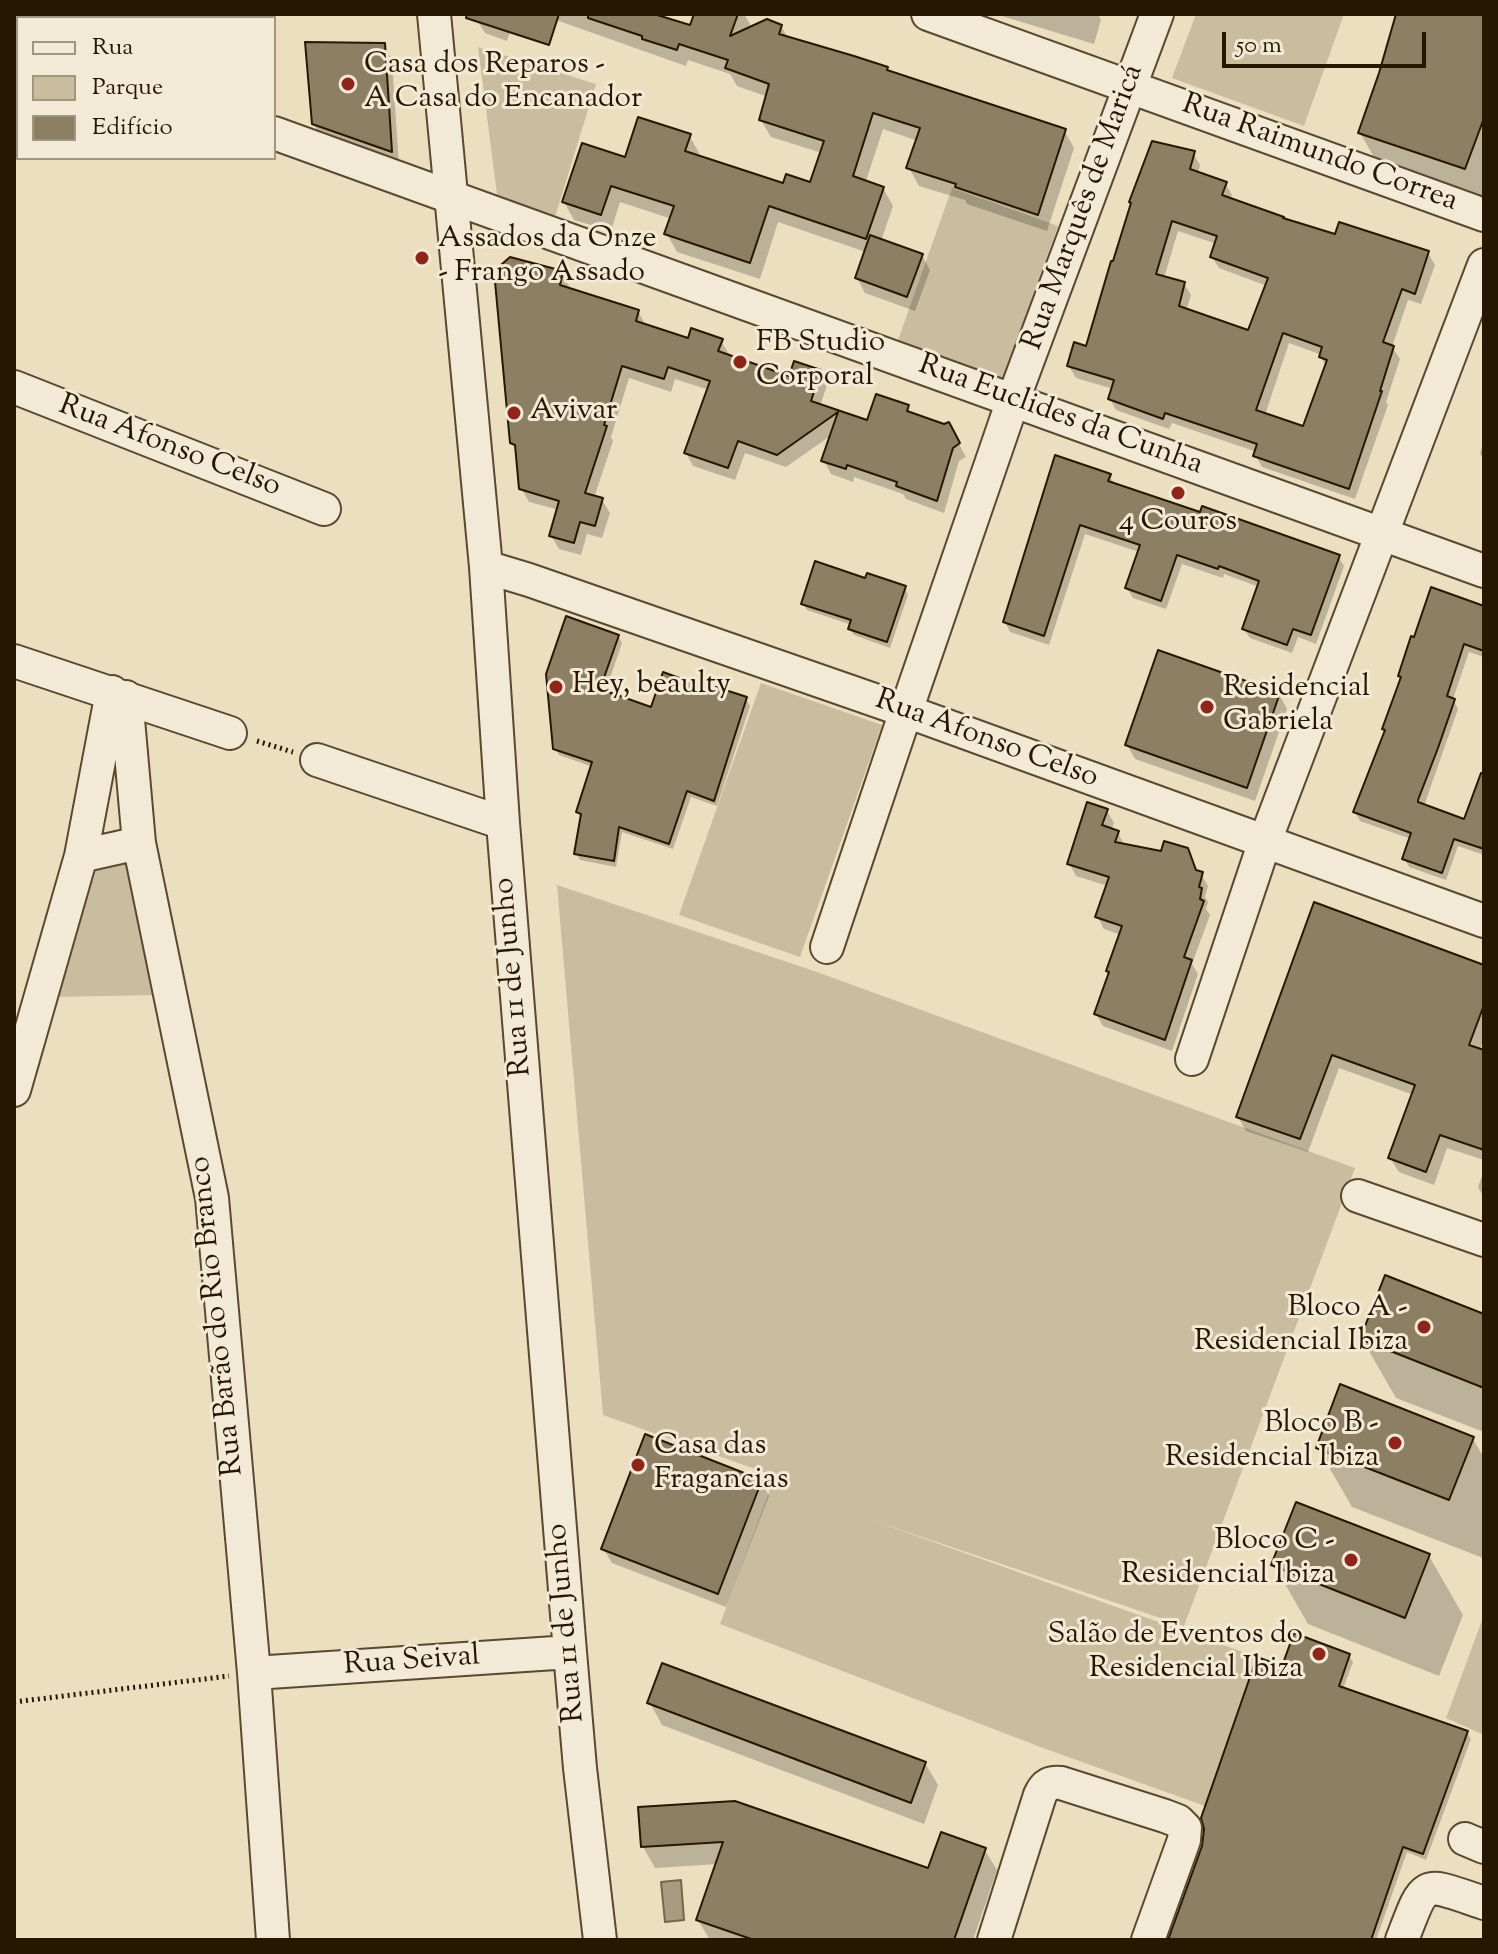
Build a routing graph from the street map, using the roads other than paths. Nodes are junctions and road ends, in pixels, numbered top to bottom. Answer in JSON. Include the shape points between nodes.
{"nodes":[{"id":1,"x":434,"y":14,"type":"edge"},
{"id":2,"x":928,"y":14,"type":"edge"},
{"id":3,"x":1157,"y":14,"type":"edge"},
{"id":4,"x":1130,"y":86,"type":"junction"},
{"id":5,"x":276,"y":134,"type":"edge"},
{"id":6,"x":450,"y":196,"type":"junction"},
{"id":7,"x":1484,"y":215,"type":"edge"},
{"id":8,"x":1484,"y":265,"type":"edge"},
{"id":9,"x":14,"y":387,"type":"edge"},
{"id":10,"x":1013,"y":400,"type":"junction"},
{"id":11,"x":324,"y":509,"type":"dead end"},
{"id":12,"x":1383,"y":533,"type":"junction"},
{"id":13,"x":486,"y":567,"type":"junction"},
{"id":14,"x":1484,"y":571,"type":"edge"},
{"id":15,"x":14,"y":661,"type":"edge"},
{"id":16,"x":119,"y":695,"type":"junction"},
{"id":17,"x":906,"y":711,"type":"junction"},
{"id":18,"x":230,"y":733,"type":"road end"},
{"id":19,"x":317,"y":760,"type":"road end"},
{"id":20,"x":503,"y":823,"type":"junction"},
{"id":21,"x":1265,"y":841,"type":"junction"},
{"id":22,"x":139,"y":843,"type":"junction"},
{"id":23,"x":81,"y":856,"type":"junction"},
{"id":24,"x":1484,"y":921,"type":"edge"},
{"id":25,"x":827,"y":947,"type":"dead end"},
{"id":26,"x":1192,"y":1059,"type":"dead end"},
{"id":27,"x":14,"y":1090,"type":"edge"},
{"id":28,"x":1358,"y":1196,"type":"dead end"},
{"id":29,"x":1484,"y":1240,"type":"edge"},
{"id":30,"x":570,"y":1652,"type":"junction"},
{"id":31,"x":254,"y":1673,"type":"junction"},
{"id":32,"x":1484,"y":1903,"type":"edge"},
{"id":33,"x":273,"y":1940,"type":"edge"},
{"id":34,"x":600,"y":1940,"type":"edge"},
{"id":35,"x":994,"y":1940,"type":"edge"},
{"id":36,"x":1148,"y":1940,"type":"edge"},
{"id":37,"x":1402,"y":1940,"type":"edge"}],
"edges":[{"from":1,"to":6,"type":"street","name":"Rua 11 de Junho"},
{"from":2,"to":4,"type":"street","name":"Rua Raimundo Correa"},
{"from":3,"to":4,"type":"street","name":"Rua Marquês de Maricá"},
{"from":4,"to":7,"type":"street","name":"Rua Raimundo Correa"},
{"from":4,"to":10,"type":"street","name":"Rua Marquês de Maricá"},
{"from":5,"to":6,"type":"street","name":"Rua Euclides da Cunha"},
{"from":6,"to":10,"type":"street","name":"Rua Euclides da Cunha"},
{"from":6,"to":13,"type":"street","name":"Rua 11 de Junho"},
{"from":8,"to":12,"type":"street"},
{"from":9,"to":11,"type":"street","name":"Rua Afonso Celso"},
{"from":10,"to":12,"type":"street","name":"Rua Euclides da Cunha"},
{"from":10,"to":17,"type":"street","name":"Rua Marquês de Maricá"},
{"from":12,"to":14,"type":"street","name":"Rua Euclides da Cunha"},
{"from":12,"to":21,"type":"street"},
{"from":13,"to":17,"type":"street","name":"Rua Afonso Celso"},
{"from":13,"to":20,"type":"street","name":"Rua 11 de Junho"},
{"from":15,"to":16,"type":"street"},
{"from":16,"to":18,"type":"street"},
{"from":16,"to":22,"type":"street","name":"Rua Barão do Rio Branco"},
{"from":16,"to":23,"type":"street"},
{"from":17,"to":21,"type":"street","name":"Rua Afonso Celso"},
{"from":17,"to":25,"type":"street","name":"Rua Marquês de Maricá"},
{"from":19,"to":20,"type":"street"},
{"from":20,"to":30,"type":"street","name":"Rua 11 de Junho"},
{"from":21,"to":24,"type":"street","name":"Rua Afonso Celso"},
{"from":21,"to":26,"type":"street"},
{"from":22,"to":23,"type":"street"},
{"from":22,"to":31,"type":"street","name":"Rua Barão do Rio Branco","via":[[212,1198]]},
{"from":23,"to":27,"type":"street"},
{"from":28,"to":29,"type":"street"},
{"from":30,"to":31,"type":"street","name":"Rua Seival"},
{"from":30,"to":34,"type":"street","name":"Rua 11 de Junho"},
{"from":31,"to":33,"type":"street","name":"Rua Barão do Rio Branco"},
{"from":32,"to":37,"type":"street","via":[[1430,1888],[1418,1899]]},
{"from":35,"to":36,"type":"street","via":[[1040,1795],[1052,1782],[1165,1816],[1185,1828]]}]}
